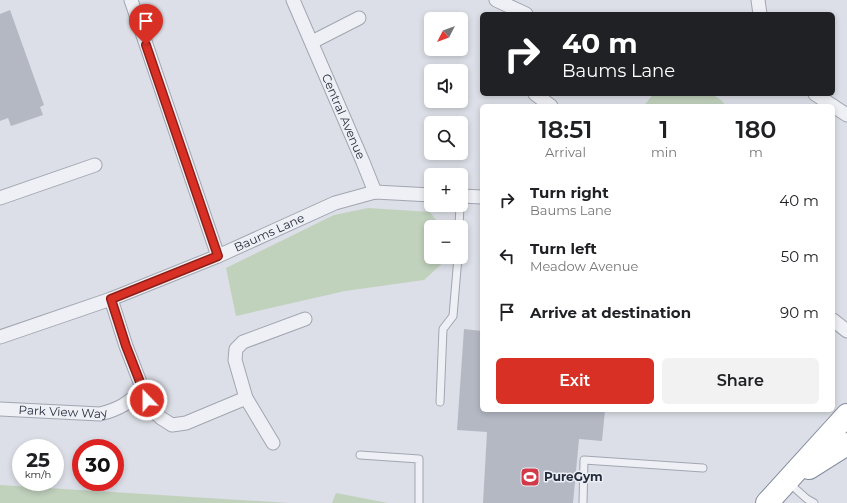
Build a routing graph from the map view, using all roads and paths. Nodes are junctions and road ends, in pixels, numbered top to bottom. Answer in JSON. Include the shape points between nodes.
{"nodes":[{"id":1,"x":131,"y":0,"type":"edge"},
{"id":2,"x":293,"y":0,"type":"edge"},
{"id":3,"x":496,"y":0,"type":"edge"},
{"id":4,"x":758,"y":0,"type":"edge"},
{"id":5,"x":522,"y":12,"type":"edge"},
{"id":6,"x":760,"y":12,"type":"edge"},
{"id":7,"x":360,"y":18,"type":"dead end"},
{"id":8,"x":312,"y":42,"type":"junction"},
{"id":9,"x":818,"y":96,"type":"edge"},
{"id":10,"x":536,"y":99,"type":"edge"},
{"id":11,"x":546,"y":104,"type":"edge"},
{"id":12,"x":830,"y":104,"type":"edge"},
{"id":13,"x":835,"y":107,"type":"edge"},
{"id":14,"x":847,"y":116,"type":"edge"},
{"id":15,"x":95,"y":164,"type":"dead end"},
{"id":16,"x":374,"y":192,"type":"junction"},
{"id":17,"x":424,"y":195,"type":"edge"},
{"id":18,"x":468,"y":196,"type":"edge"},
{"id":19,"x":480,"y":197,"type":"edge"},
{"id":20,"x":0,"y":198,"type":"edge"},
{"id":21,"x":218,"y":256,"type":"junction"},
{"id":22,"x":458,"y":264,"type":"edge"},
{"id":23,"x":111,"y":299,"type":"junction"},
{"id":24,"x":305,"y":319,"type":"dead end"},
{"id":25,"x":835,"y":320,"type":"edge"},
{"id":26,"x":835,"y":322,"type":"edge"},
{"id":27,"x":847,"y":323,"type":"edge"},
{"id":28,"x":847,"y":331,"type":"edge"},
{"id":29,"x":0,"y":337,"type":"edge"},
{"id":30,"x":143,"y":390,"type":"junction"},
{"id":31,"x":246,"y":398,"type":"junction"},
{"id":32,"x":440,"y":402,"type":"dead end"},
{"id":33,"x":0,"y":409,"type":"edge"},
{"id":34,"x":847,"y":415,"type":"edge"},
{"id":35,"x":273,"y":443,"type":"dead end"},
{"id":36,"x":847,"y":444,"type":"edge"},
{"id":37,"x":360,"y":455,"type":"dead end"},
{"id":38,"x":703,"y":468,"type":"dead end"},
{"id":39,"x":787,"y":481,"type":"junction"},
{"id":40,"x":419,"y":503,"type":"edge"},
{"id":41,"x":583,"y":503,"type":"edge"},
{"id":42,"x":767,"y":503,"type":"edge"},
{"id":43,"x":814,"y":503,"type":"edge"}],
"edges":[{"from":1,"to":21,"type":"street"},
{"from":2,"to":8,"type":"street","name":"Central Avenue"},
{"from":3,"to":5,"type":"street"},
{"from":4,"to":6,"type":"street"},
{"from":7,"to":8,"type":"street"},
{"from":8,"to":16,"type":"street","name":"Central Avenue"},
{"from":9,"to":12,"type":"street"},
{"from":10,"to":11,"type":"street"},
{"from":13,"to":14,"type":"street"},
{"from":15,"to":20,"type":"street"},
{"from":16,"to":17,"type":"street","name":"Baums Lane"},
{"from":16,"to":21,"type":"street","name":"Baums Lane","via":[[335,203]]},
{"from":18,"to":19,"type":"street"},
{"from":21,"to":23,"type":"street","name":"Baums Lane"},
{"from":22,"to":32,"type":"lane","via":[[454,316],[443,329]]},
{"from":23,"to":29,"type":"street","name":"Baums Lane"},
{"from":23,"to":30,"type":"street"},
{"from":24,"to":31,"type":"street","via":[[243,342],[236,349],[235,360]]},
{"from":25,"to":27,"type":"street"},
{"from":26,"to":28,"type":"street"},
{"from":30,"to":31,"type":"street","via":[[151,409],[172,425],[186,423]]},
{"from":30,"to":33,"type":"street","name":"Park View Way","via":[[127,404],[100,414]]},
{"from":31,"to":35,"type":"street"},
{"from":34,"to":39,"type":"highway"},
{"from":36,"to":39,"type":"highway"},
{"from":37,"to":40,"type":"lane","via":[[420,459]]},
{"from":38,"to":41,"type":"lane","via":[[584,460]]},
{"from":39,"to":42,"type":"highway"},
{"from":39,"to":43,"type":"lane"}]}
